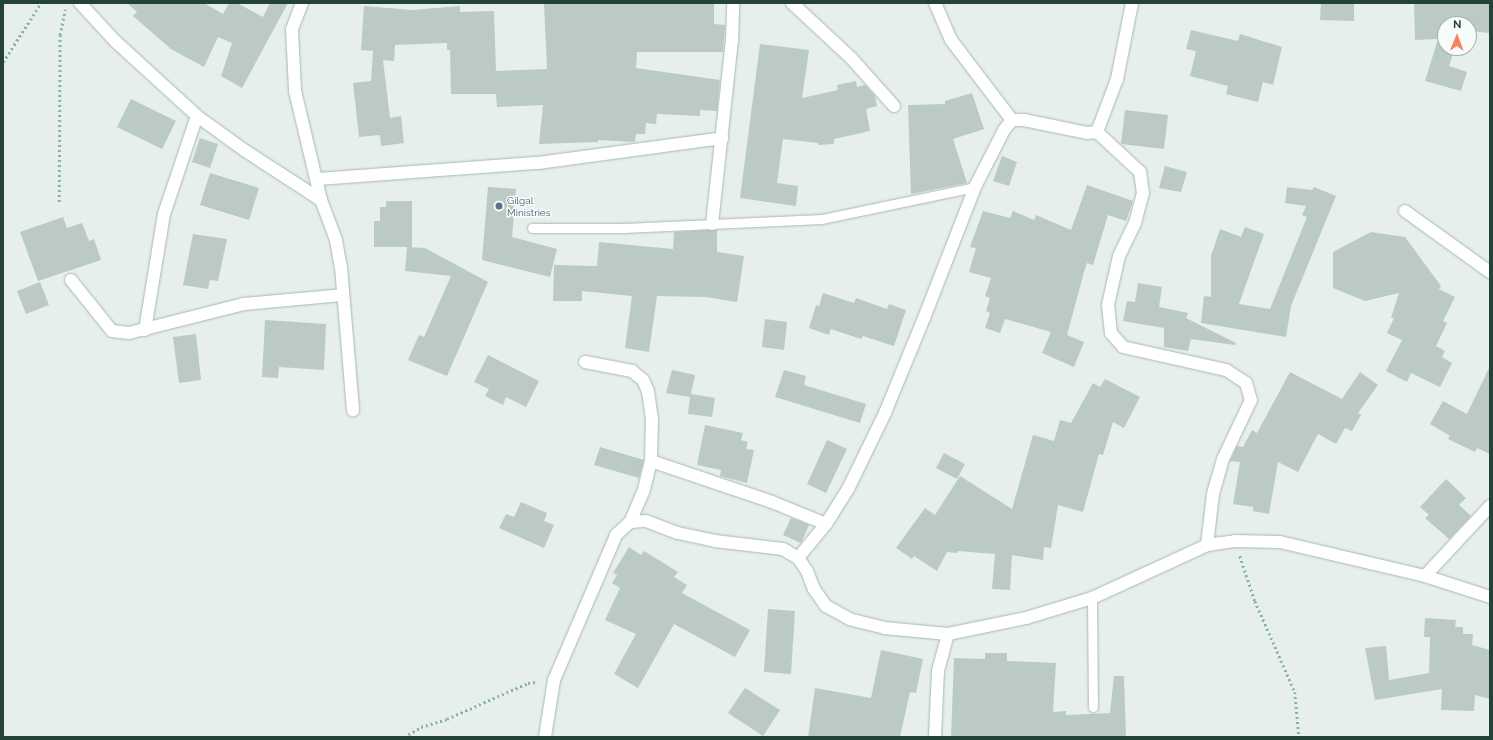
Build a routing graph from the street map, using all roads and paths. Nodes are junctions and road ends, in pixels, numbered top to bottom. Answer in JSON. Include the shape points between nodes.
{"nodes":[{"id":1,"x":41,"y":3,"type":"edge"},
{"id":2,"x":66,"y":3,"type":"edge"},
{"id":3,"x":80,"y":3,"type":"edge"},
{"id":4,"x":302,"y":3,"type":"edge"},
{"id":5,"x":733,"y":3,"type":"edge"},
{"id":6,"x":792,"y":3,"type":"edge"},
{"id":7,"x":934,"y":3,"type":"edge"},
{"id":8,"x":1132,"y":3,"type":"edge"},
{"id":9,"x":3,"y":62,"type":"edge"},
{"id":10,"x":894,"y":106,"type":"dead end"},
{"id":11,"x":197,"y":116,"type":"junction"},
{"id":12,"x":1012,"y":120,"type":"junction"},
{"id":13,"x":1097,"y":132,"type":"junction"},
{"id":14,"x":722,"y":138,"type":"junction"},
{"id":15,"x":318,"y":179,"type":"junction"},
{"id":16,"x":975,"y":187,"type":"junction"},
{"id":17,"x":321,"y":200,"type":"junction"},
{"id":18,"x":60,"y":202,"type":"dead end"},
{"id":19,"x":1405,"y":211,"type":"dead end"},
{"id":20,"x":712,"y":224,"type":"junction"},
{"id":21,"x":532,"y":228,"type":"dead end"},
{"id":22,"x":1490,"y":272,"type":"edge"},
{"id":23,"x":71,"y":280,"type":"dead end"},
{"id":24,"x":342,"y":295,"type":"junction"},
{"id":25,"x":145,"y":330,"type":"junction"},
{"id":26,"x":585,"y":362,"type":"dead end"},
{"id":27,"x":353,"y":411,"type":"dead end"},
{"id":28,"x":651,"y":461,"type":"junction"},
{"id":29,"x":1490,"y":506,"type":"edge"},
{"id":30,"x":630,"y":522,"type":"junction"},
{"id":31,"x":826,"y":524,"type":"junction"},
{"id":32,"x":1235,"y":541,"type":"junction"},
{"id":33,"x":1207,"y":545,"type":"junction"},
{"id":34,"x":798,"y":558,"type":"junction"},
{"id":35,"x":1425,"y":576,"type":"junction"},
{"id":36,"x":1490,"y":597,"type":"edge"},
{"id":37,"x":1092,"y":598,"type":"junction"},
{"id":38,"x":948,"y":634,"type":"junction"},
{"id":39,"x":554,"y":680,"type":"junction"},
{"id":40,"x":1093,"y":707,"type":"dead end"},
{"id":41,"x":404,"y":737,"type":"edge"},
{"id":42,"x":545,"y":737,"type":"edge"},
{"id":43,"x":936,"y":737,"type":"edge"},
{"id":44,"x":1299,"y":737,"type":"edge"}],
"edges":[{"from":1,"to":9,"type":"path"},
{"from":2,"to":18,"type":"path","via":[[60,35]]},
{"from":3,"to":11,"type":"street","via":[[115,41]]},
{"from":4,"to":15,"type":"street","via":[[292,29],[295,91]]},
{"from":5,"to":14,"type":"street"},
{"from":6,"to":10,"type":"street","via":[[852,59]]},
{"from":7,"to":12,"type":"street","via":[[952,40]]},
{"from":8,"to":13,"type":"street","via":[[1117,79]]},
{"from":11,"to":17,"type":"street"},
{"from":11,"to":25,"type":"street","via":[[164,214]]},
{"from":12,"to":13,"type":"street","via":[[1024,120],[1087,133]]},
{"from":12,"to":16,"type":"street","via":[[1004,130]]},
{"from":13,"to":33,"type":"street","via":[[1140,172],[1143,193],[1135,224],[1119,256],[1110,298],[1111,332],[1124,347],[1226,370],[1246,383],[1251,400],[1223,459],[1213,494]]},
{"from":14,"to":15,"type":"street","via":[[538,163]]},
{"from":14,"to":20,"type":"street"},
{"from":15,"to":17,"type":"street"},
{"from":16,"to":20,"type":"lane","via":[[822,219]]},
{"from":16,"to":31,"type":"street","via":[[885,412],[848,490]]},
{"from":17,"to":24,"type":"street","via":[[336,240],[341,267]]},
{"from":19,"to":22,"type":"street"},
{"from":20,"to":21,"type":"lane"},
{"from":23,"to":25,"type":"street","via":[[112,331],[129,333]]},
{"from":24,"to":25,"type":"street","via":[[244,304]]},
{"from":24,"to":27,"type":"street"},
{"from":26,"to":28,"type":"street","via":[[632,371],[643,380],[648,392],[652,419]]},
{"from":28,"to":30,"type":"street","via":[[643,492]]},
{"from":28,"to":31,"type":"street","via":[[772,502]]},
{"from":29,"to":35,"type":"street"},
{"from":30,"to":34,"type":"street","via":[[646,522],[678,533],[715,541],[783,549]]},
{"from":30,"to":39,"type":"street","via":[[616,534]]},
{"from":31,"to":34,"type":"street"},
{"from":32,"to":33,"type":"street"},
{"from":32,"to":35,"type":"street","via":[[1280,542]]},
{"from":32,"to":44,"type":"path","via":[[1255,601],[1295,692]]},
{"from":33,"to":37,"type":"street"},
{"from":34,"to":38,"type":"street","via":[[826,606],[848,619],[884,628]]},
{"from":35,"to":36,"type":"street"},
{"from":37,"to":38,"type":"street","via":[[1026,618]]},
{"from":37,"to":40,"type":"lane"},
{"from":38,"to":43,"type":"street","via":[[938,671]]},
{"from":39,"to":41,"type":"path","via":[[528,683],[447,719],[421,727]]},
{"from":39,"to":42,"type":"street"}]}
